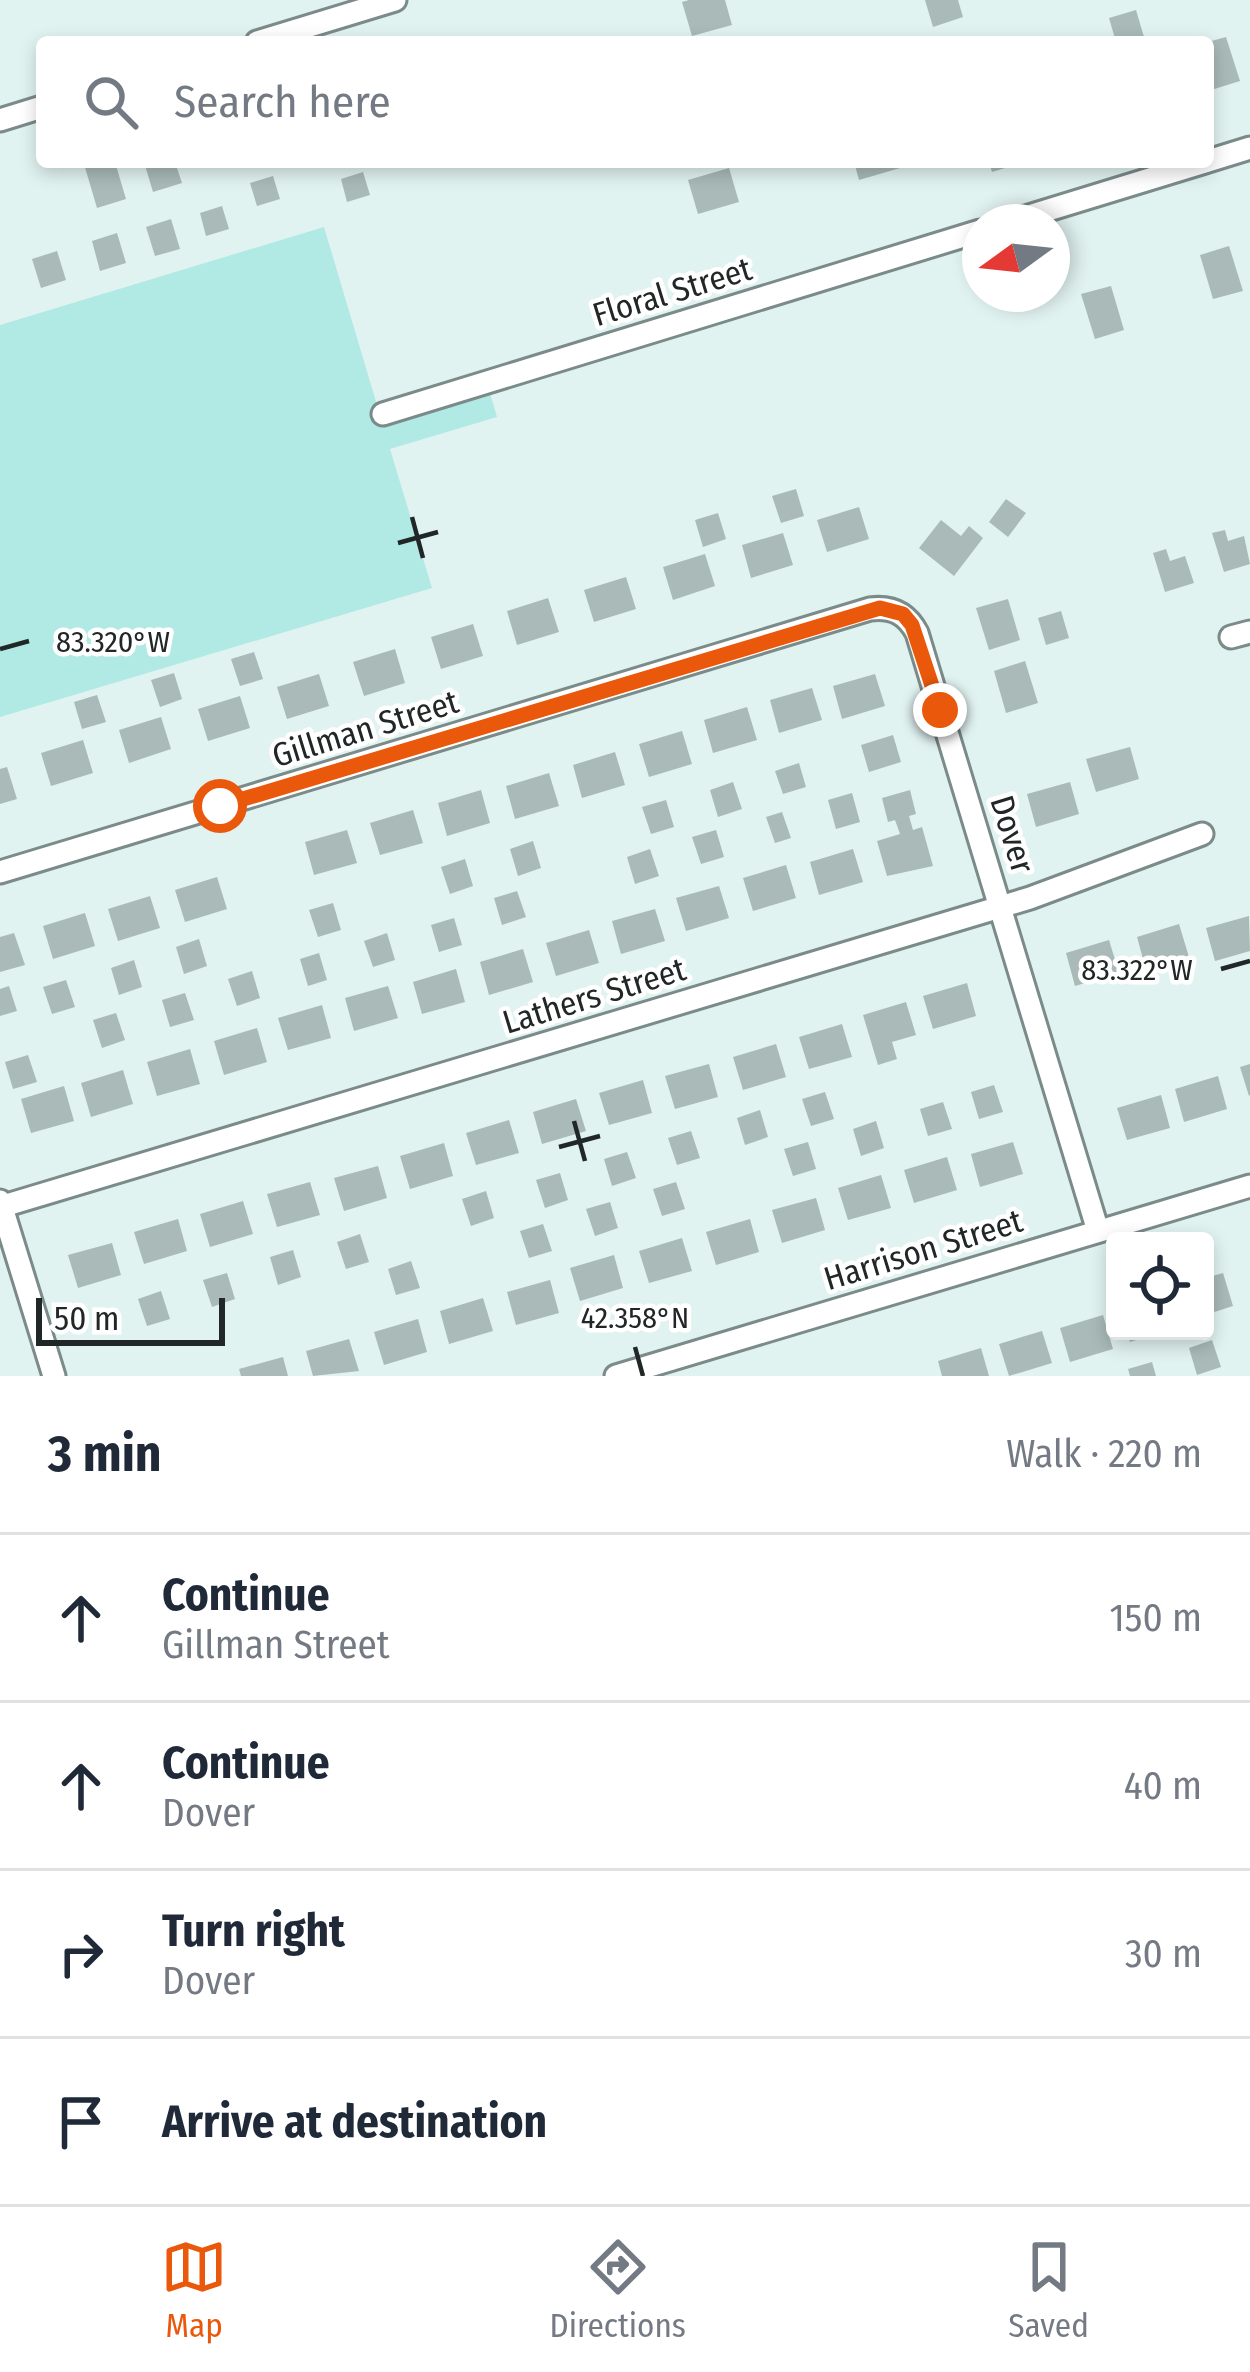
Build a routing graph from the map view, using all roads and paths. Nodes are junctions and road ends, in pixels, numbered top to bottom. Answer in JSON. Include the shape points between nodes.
{"nodes":[{"id":1,"x":395,"y":0,"type":"edge"},
{"id":2,"x":277,"y":36,"type":"edge"},
{"id":3,"x":36,"y":109,"type":"edge"},
{"id":4,"x":0,"y":120,"type":"edge"},
{"id":5,"x":1250,"y":148,"type":"edge"},
{"id":6,"x":1214,"y":160,"type":"edge"},
{"id":7,"x":1187,"y":168,"type":"edge"},
{"id":8,"x":1068,"y":204,"type":"edge"},
{"id":9,"x":962,"y":237,"type":"edge"},
{"id":10,"x":383,"y":414,"type":"dead end"},
{"id":11,"x":748,"y":646,"type":"joint"},
{"id":12,"x":1202,"y":834,"type":"dead end"},
{"id":13,"x":0,"y":872,"type":"edge"},
{"id":14,"x":1000,"y":907,"type":"junction"},
{"id":15,"x":1250,"y":1186,"type":"edge"},
{"id":16,"x":1,"y":1205,"type":"edge"},
{"id":17,"x":1098,"y":1231,"type":"junction"},
{"id":18,"x":54,"y":1376,"type":"edge"},
{"id":19,"x":616,"y":1376,"type":"edge"}],
"edges":[{"from":1,"to":2,"type":"street"},
{"from":3,"to":4,"type":"street"},
{"from":5,"to":6,"type":"street"},
{"from":7,"to":8,"type":"street"},
{"from":9,"to":10,"type":"street","name":"Floral Street"},
{"from":11,"to":13,"type":"street","name":"Gillman Street"},
{"from":11,"to":14,"type":"street","name":"Dover","via":[[870,609],[903,614],[917,634]]},
{"from":12,"to":14,"type":"street","name":"Lathers Street"},
{"from":14,"to":16,"type":"street","name":"Lathers Street"},
{"from":14,"to":17,"type":"street","name":"Dover"},
{"from":15,"to":17,"type":"street","name":"Harrison Street"},
{"from":16,"to":18,"type":"street"},
{"from":17,"to":19,"type":"street","name":"Harrison Street"}]}
